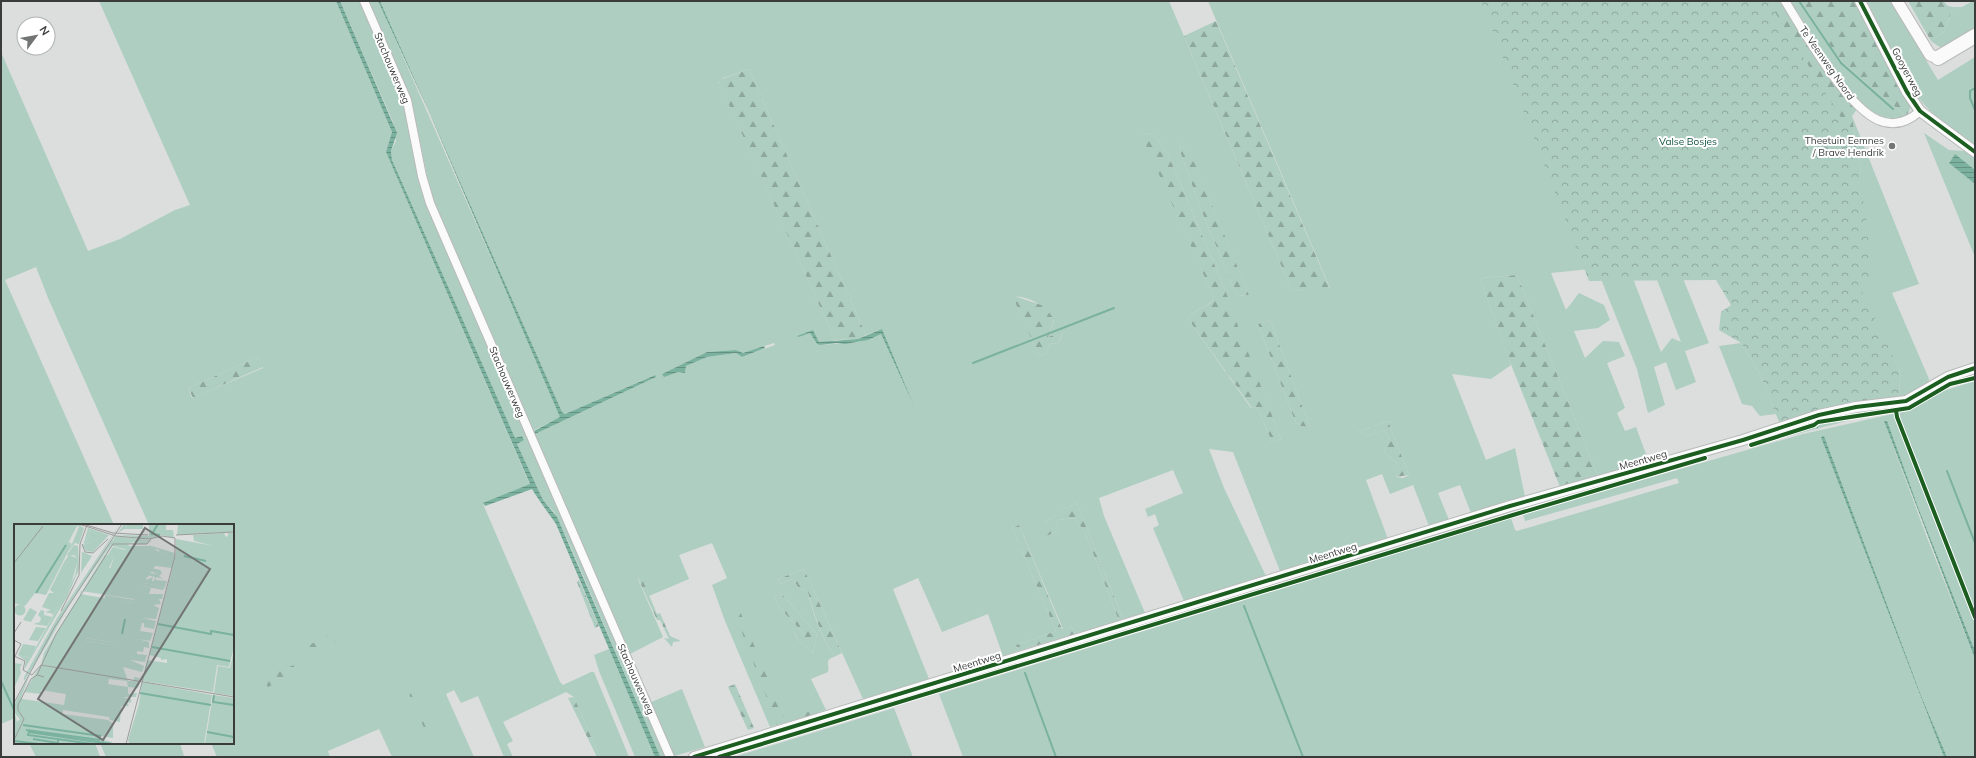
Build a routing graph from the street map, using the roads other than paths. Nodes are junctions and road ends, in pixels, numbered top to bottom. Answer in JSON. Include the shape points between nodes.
{"nodes":[{"id":1,"x":364,"y":1,"type":"edge"},
{"id":2,"x":1785,"y":1,"type":"edge"},
{"id":3,"x":1860,"y":1,"type":"edge"},
{"id":4,"x":1897,"y":1,"type":"edge"},
{"id":5,"x":1904,"y":1,"type":"edge"},
{"id":6,"x":1975,"y":36,"type":"edge"},
{"id":7,"x":1975,"y":45,"type":"edge"},
{"id":8,"x":1938,"y":58,"type":"junction"},
{"id":9,"x":1920,"y":110,"type":"junction"},
{"id":10,"x":1975,"y":152,"type":"edge"},
{"id":11,"x":1975,"y":368,"type":"edge"},
{"id":12,"x":670,"y":757,"type":"edge"},
{"id":13,"x":694,"y":757,"type":"edge"}],
"edges":[{"from":1,"to":12,"type":"street","name":"Stachouwerweg","via":[[407,100],[430,203]]},
{"from":2,"to":9,"type":"street","name":"Te Veenweg Noord","via":[[1856,104],[1878,120],[1892,124],[1907,121]]},
{"from":3,"to":9,"type":"street","name":"Gooyerweg"},
{"from":4,"to":8,"type":"main road","via":[[1930,56]]},
{"from":5,"to":8,"type":"main road"},
{"from":6,"to":8,"type":"highway"},
{"from":7,"to":8,"type":"highway","via":[[1948,60]]},
{"from":9,"to":10,"type":"street","name":"Gooyerweg"},
{"from":11,"to":13,"type":"street","name":"Meentweg","via":[[1948,377],[1906,401],[1856,407],[1819,415],[1743,440],[1510,506]]}]}
